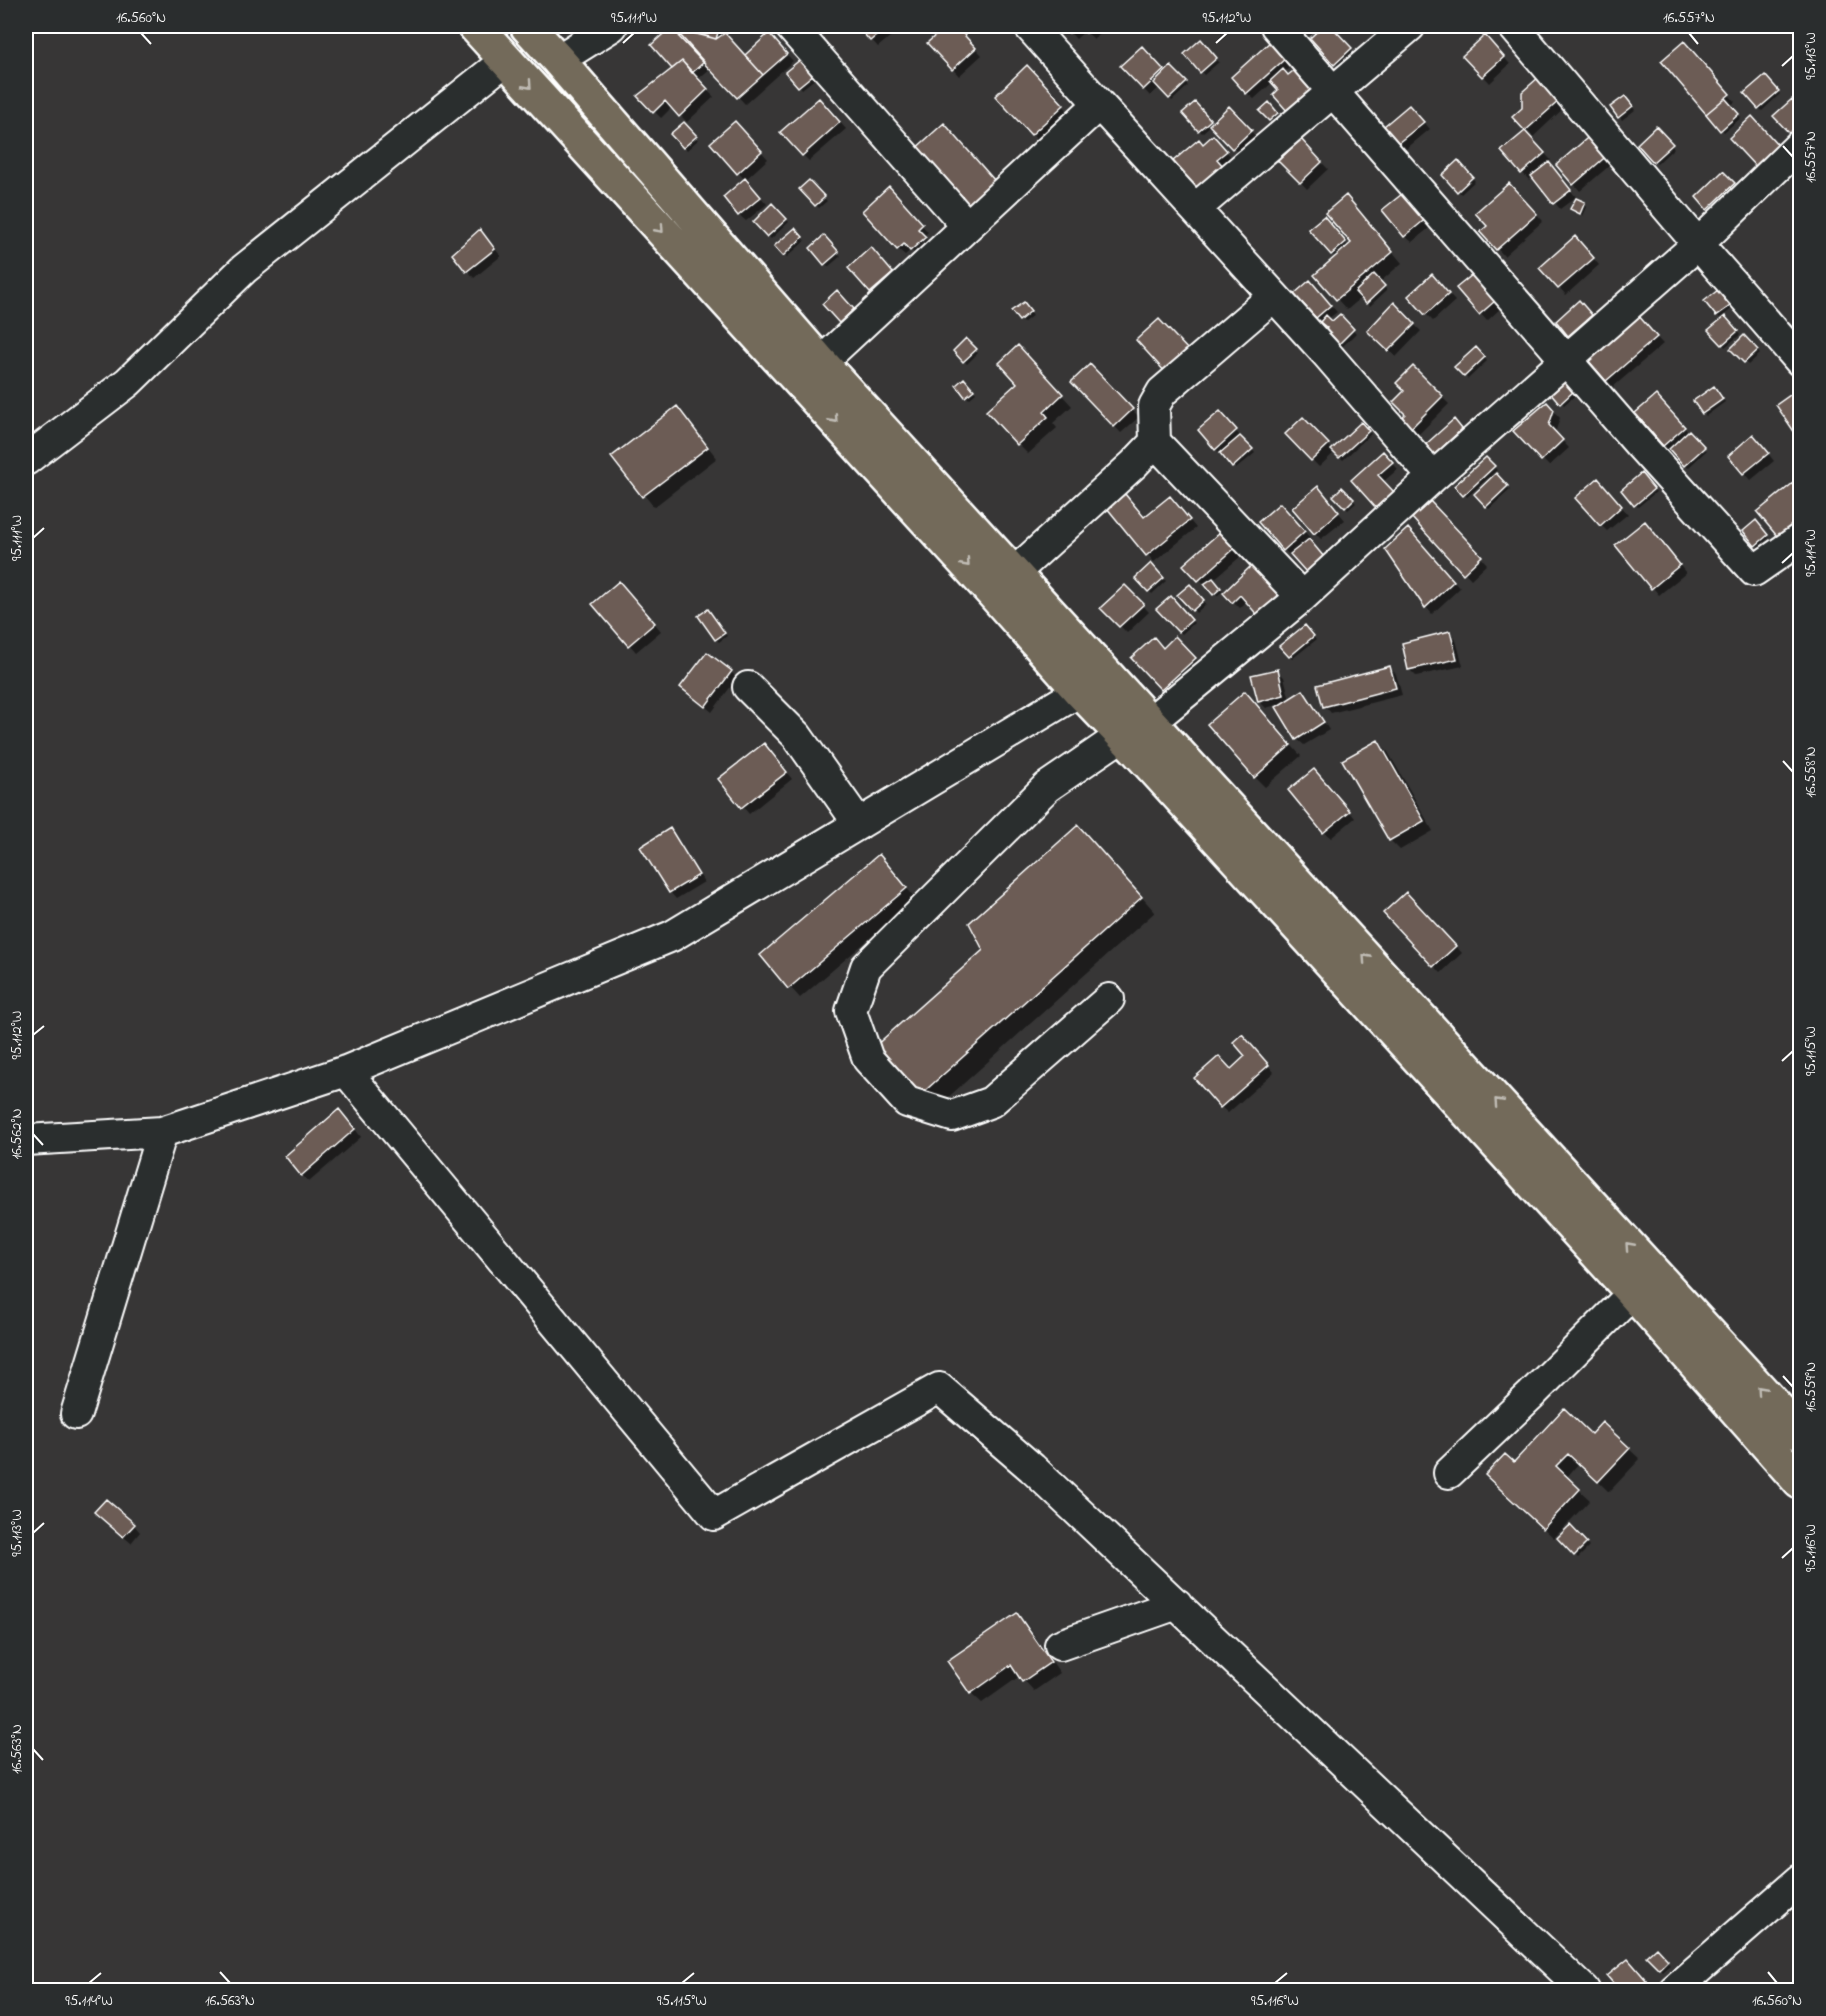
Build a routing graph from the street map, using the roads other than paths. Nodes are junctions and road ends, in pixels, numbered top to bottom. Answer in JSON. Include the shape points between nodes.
{"nodes":[{"id":1,"x":475,"y":26,"type":"edge"},
{"id":2,"x":527,"y":26,"type":"edge"},
{"id":3,"x":612,"y":26,"type":"edge"},
{"id":4,"x":790,"y":26,"type":"edge"},
{"id":5,"x":1029,"y":26,"type":"edge"},
{"id":6,"x":1276,"y":26,"type":"edge"},
{"id":7,"x":1410,"y":26,"type":"edge"},
{"id":8,"x":1513,"y":26,"type":"edge"},
{"id":9,"x":506,"y":60,"type":"junction"},
{"id":10,"x":558,"y":60,"type":"junction"},
{"id":11,"x":1334,"y":92,"type":"junction"},
{"id":12,"x":1099,"y":104,"type":"junction"},
{"id":13,"x":1800,"y":145,"type":"edge"},
{"id":14,"x":1195,"y":209,"type":"junction"},
{"id":15,"x":967,"y":226,"type":"junction"},
{"id":16,"x":1698,"y":244,"type":"junction"},
{"id":17,"x":1274,"y":296,"type":"junction"},
{"id":18,"x":1568,"y":360,"type":"junction"},
{"id":19,"x":1800,"y":361,"type":"edge"},
{"id":20,"x":811,"y":372,"type":"junction"},
{"id":21,"x":1155,"y":442,"type":"junction"},
{"id":22,"x":26,"y":460,"type":"edge"},
{"id":23,"x":1433,"y":477,"type":"junction"},
{"id":24,"x":1800,"y":538,"type":"edge"},
{"id":25,"x":1014,"y":573,"type":"junction"},
{"id":26,"x":1302,"y":597,"type":"junction"},
{"id":27,"x":748,"y":687,"type":"dead end"},
{"id":28,"x":1080,"y":691,"type":"junction"},
{"id":29,"x":1136,"y":728,"type":"junction"},
{"id":30,"x":859,"y":824,"type":"junction"},
{"id":31,"x":1109,"y":999,"type":"dead end"},
{"id":32,"x":345,"y":1071,"type":"junction"},
{"id":33,"x":162,"y":1132,"type":"junction"},
{"id":34,"x":26,"y":1140,"type":"edge"},
{"id":35,"x":1633,"y":1293,"type":"junction"},
{"id":36,"x":76,"y":1414,"type":"dead end"},
{"id":37,"x":1800,"y":1433,"type":"edge"},
{"id":38,"x":1449,"y":1473,"type":"dead end"},
{"id":39,"x":1800,"y":1482,"type":"edge"},
{"id":40,"x":1177,"y":1604,"type":"junction"},
{"id":41,"x":1060,"y":1645,"type":"dead end"},
{"id":42,"x":1800,"y":1880,"type":"edge"},
{"id":43,"x":1584,"y":1990,"type":"edge"},
{"id":44,"x":1674,"y":1990,"type":"edge"}],
"edges":[{"from":1,"to":9,"type":"main road"},
{"from":2,"to":10,"type":"main road"},
{"from":3,"to":10,"type":"street"},
{"from":4,"to":15,"type":"street"},
{"from":5,"to":12,"type":"street"},
{"from":6,"to":11,"type":"street"},
{"from":7,"to":11,"type":"street"},
{"from":8,"to":16,"type":"street"},
{"from":9,"to":20,"type":"main road","one_way":true},
{"from":9,"to":22,"type":"street","via":[[244,269],[128,382]]},
{"from":10,"to":20,"type":"main road"},
{"from":11,"to":14,"type":"street"},
{"from":11,"to":18,"type":"street"},
{"from":12,"to":14,"type":"street"},
{"from":12,"to":15,"type":"street"},
{"from":13,"to":16,"type":"street"},
{"from":14,"to":17,"type":"street"},
{"from":15,"to":20,"type":"street"},
{"from":16,"to":18,"type":"street"},
{"from":16,"to":19,"type":"street"},
{"from":17,"to":21,"type":"street","via":[[1162,392],[1154,406]]},
{"from":17,"to":23,"type":"street"},
{"from":18,"to":23,"type":"street"},
{"from":18,"to":24,"type":"street","via":[[1755,571]]},
{"from":20,"to":25,"type":"main road"},
{"from":20,"to":28,"type":"main road","one_way":true},
{"from":21,"to":25,"type":"street"},
{"from":21,"to":26,"type":"street"},
{"from":23,"to":26,"type":"street"},
{"from":25,"to":29,"type":"main road"},
{"from":26,"to":29,"type":"street"},
{"from":27,"to":30,"type":"street","via":[[797,736]]},
{"from":28,"to":29,"type":"main road"},
{"from":28,"to":30,"type":"street"},
{"from":29,"to":31,"type":"street","via":[[1047,787],[874,958],[866,967],[851,1011],[868,1059],[899,1094],[908,1102],[951,1116],[991,1102]]},
{"from":29,"to":35,"type":"main road"},
{"from":37,"to":29,"type":"main road","one_way":true},
{"from":30,"to":32,"type":"street","via":[[672,936]]},
{"from":32,"to":33,"type":"street"},
{"from":32,"to":40,"type":"street","via":[[714,1515],[939,1388],[1032,1468]]},
{"from":33,"to":34,"type":"street"},
{"from":33,"to":36,"type":"street"},
{"from":35,"to":38,"type":"street"},
{"from":35,"to":39,"type":"main road"},
{"from":40,"to":41,"type":"street"},
{"from":40,"to":43,"type":"street"},
{"from":42,"to":44,"type":"street"}]}
